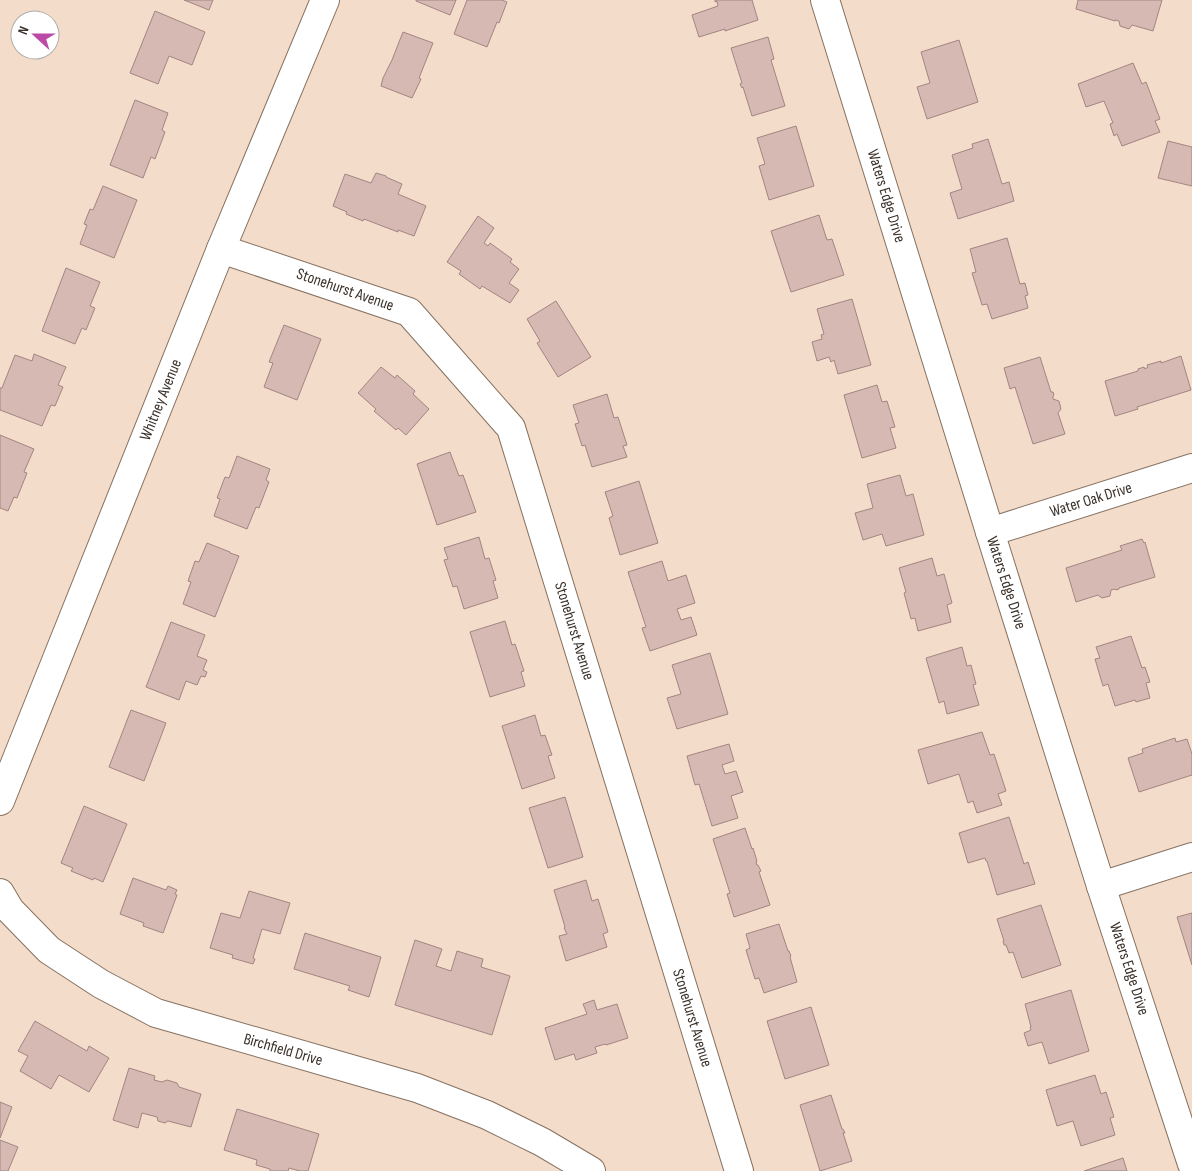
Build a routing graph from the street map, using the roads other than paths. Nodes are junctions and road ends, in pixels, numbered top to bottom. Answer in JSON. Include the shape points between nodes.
{"nodes":[{"id":1,"x":325,"y":0,"type":"edge"},
{"id":2,"x":826,"y":0,"type":"edge"},
{"id":3,"x":222,"y":249,"type":"junction"},
{"id":4,"x":1192,"y":468,"type":"edge"},
{"id":5,"x":990,"y":532,"type":"junction"},
{"id":6,"x":0,"y":802,"type":"edge"},
{"id":7,"x":1192,"y":857,"type":"edge"},
{"id":8,"x":1101,"y":886,"type":"junction"},
{"id":9,"x":0,"y":893,"type":"edge"},
{"id":10,"x":1192,"y":1164,"type":"edge"},
{"id":11,"x":591,"y":1171,"type":"edge"},
{"id":12,"x":739,"y":1171,"type":"edge"}],
"edges":[{"from":1,"to":3,"type":"street","name":"Whitney Avenue"},
{"from":2,"to":5,"type":"street","name":"Waters Edge Drive"},
{"from":3,"to":6,"type":"street","name":"Whitney Avenue"},
{"from":3,"to":12,"type":"street","name":"Stonehurst Avenue","via":[[409,312],[511,428]]},
{"from":4,"to":5,"type":"street","name":"Water Oak Drive"},
{"from":5,"to":8,"type":"street","name":"Waters Edge Drive"},
{"from":7,"to":8,"type":"street"},
{"from":8,"to":10,"type":"street","name":"Waters Edge Drive"},
{"from":9,"to":11,"type":"street","name":"Birchfield Drive","via":[[10,910],[49,950],[100,984],[156,1013],[417,1088],[487,1115]]}]}
